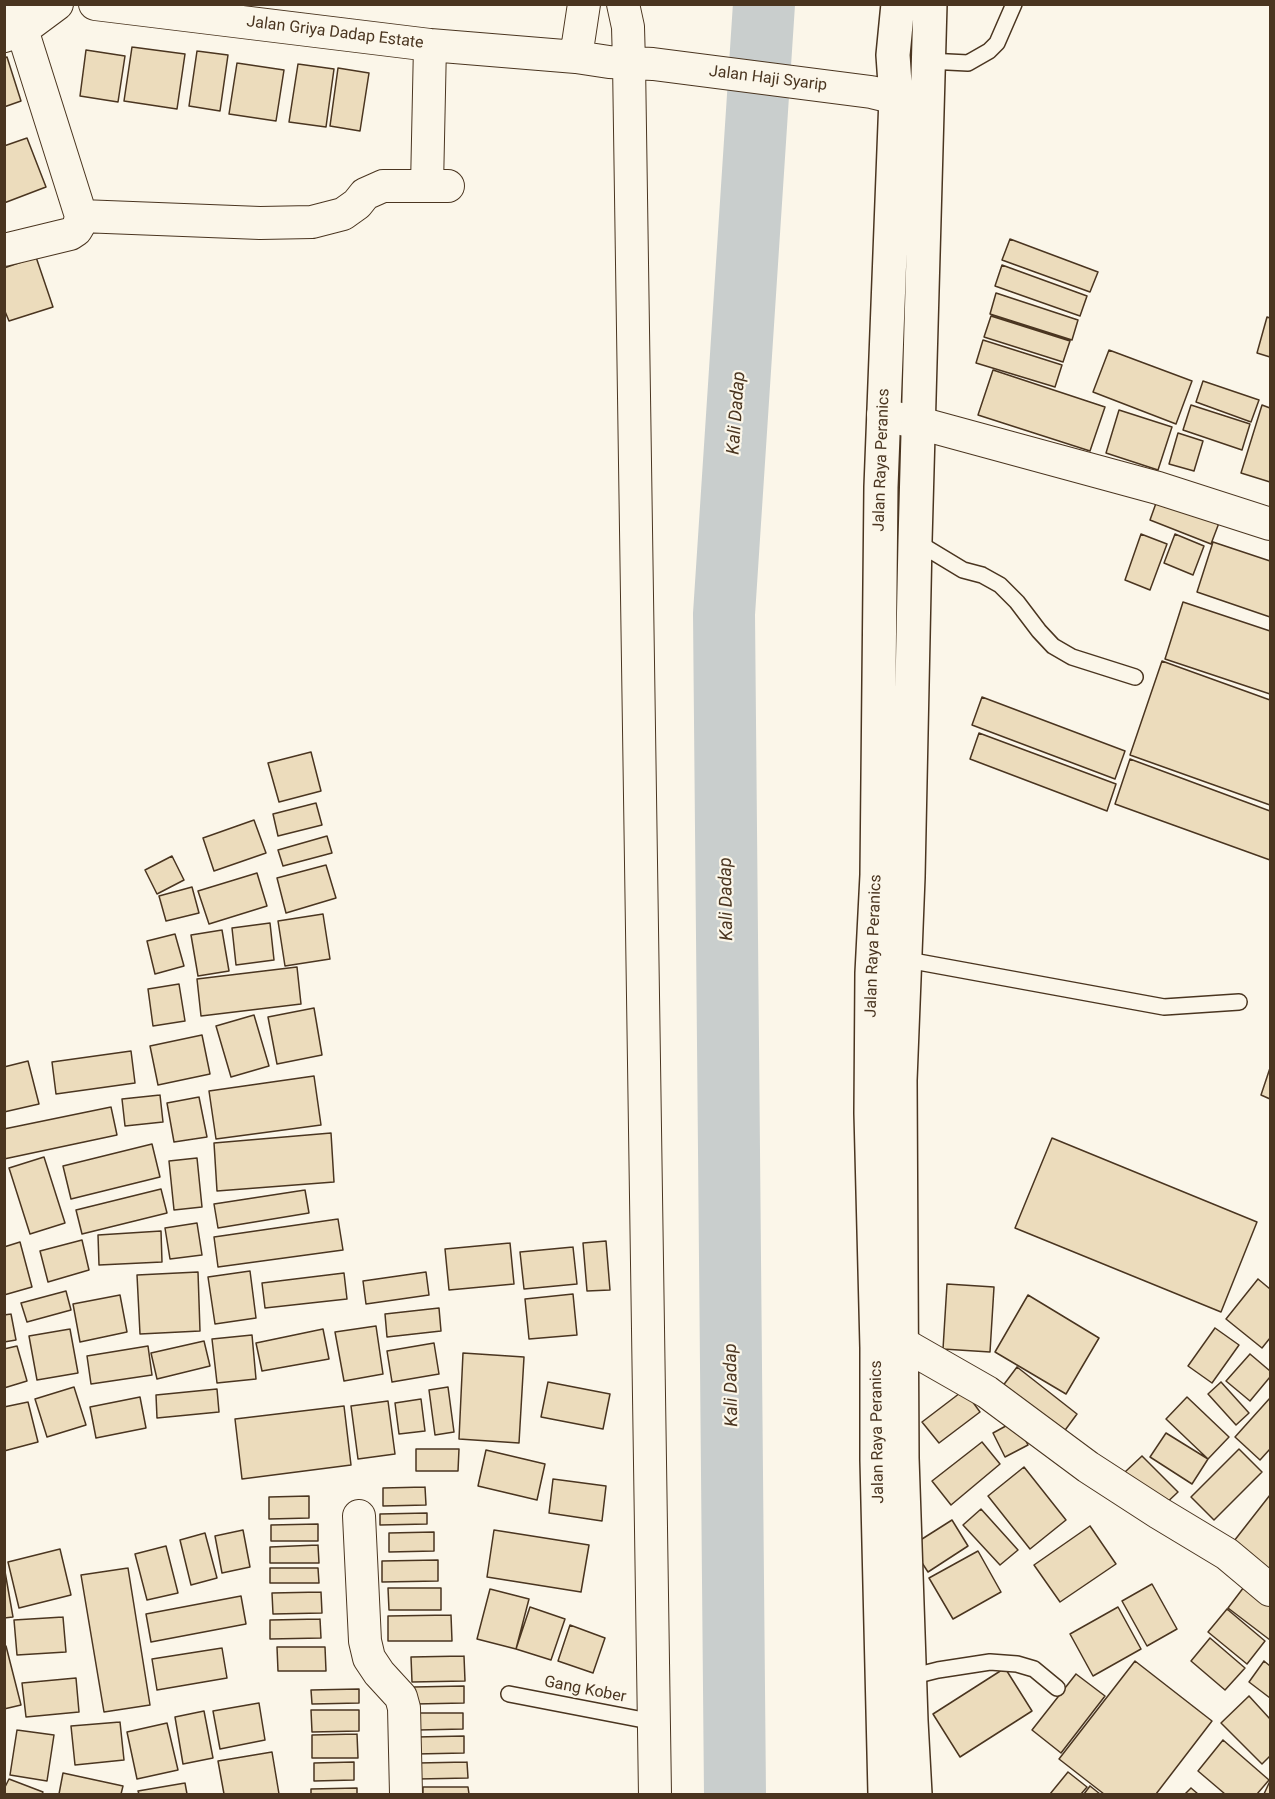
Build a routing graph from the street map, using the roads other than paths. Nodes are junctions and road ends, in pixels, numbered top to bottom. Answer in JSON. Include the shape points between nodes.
{"nodes":[{"id":1,"x":57,"y":4,"type":"edge"},
{"id":2,"x":95,"y":4,"type":"edge"},
{"id":3,"x":584,"y":4,"type":"edge"},
{"id":4,"x":623,"y":4,"type":"edge"},
{"id":5,"x":898,"y":4,"type":"edge"},
{"id":6,"x":930,"y":4,"type":"edge"},
{"id":7,"x":1014,"y":4,"type":"edge"},
{"id":8,"x":14,"y":23,"type":"edge"},
{"id":9,"x":430,"y":45,"type":"junction"},
{"id":10,"x":576,"y":57,"type":"junction"},
{"id":11,"x":928,"y":60,"type":"junction"},
{"id":12,"x":632,"y":64,"type":"junction"},
{"id":13,"x":911,"y":98,"type":"junction"},
{"id":14,"x":81,"y":216,"type":"junction"},
{"id":15,"x":4,"y":250,"type":"edge"},
{"id":16,"x":883,"y":415,"type":"junction"},
{"id":17,"x":919,"y":423,"type":"junction"},
{"id":18,"x":1270,"y":524,"type":"edge"},
{"id":19,"x":915,"y":541,"type":"junction"},
{"id":20,"x":1135,"y":677,"type":"dead end"},
{"id":21,"x":890,"y":958,"type":"junction"},
{"id":22,"x":1239,"y":1002,"type":"dead end"},
{"id":23,"x":890,"y":1342,"type":"junction"},
{"id":24,"x":359,"y":1516,"type":"dead end"},
{"id":25,"x":1270,"y":1590,"type":"edge"},
{"id":26,"x":896,"y":1680,"type":"junction"},
{"id":27,"x":1057,"y":1688,"type":"dead end"},
{"id":28,"x":509,"y":1694,"type":"dead end"},
{"id":29,"x":654,"y":1722,"type":"junction"},
{"id":30,"x":406,"y":1794,"type":"edge"},
{"id":31,"x":655,"y":1794,"type":"edge"},
{"id":32,"x":885,"y":1794,"type":"edge"},
{"id":33,"x":915,"y":1794,"type":"edge"}],
"edges":[{"from":1,"to":8,"type":"street"},
{"from":2,"to":9,"type":"street","name":"Jalan Griya Dadap Estate"},
{"from":3,"to":10,"type":"street"},
{"from":4,"to":12,"type":"street"},
{"from":5,"to":13,"type":"street","via":[[893,55]]},
{"from":6,"to":11,"type":"street"},
{"from":7,"to":11,"type":"lane","via":[[997,43],[989,51],[968,63]]},
{"from":8,"to":14,"type":"street"},
{"from":9,"to":10,"type":"street","name":"Jalan Griya Dadap Estate"},
{"from":9,"to":14,"type":"street","via":[[437,186],[383,186],[365,194],[343,213],[312,222]]},
{"from":10,"to":12,"type":"street","name":"Jalan Griya Dadap Estate"},
{"from":11,"to":13,"type":"street"},
{"from":12,"to":13,"type":"street","name":"Jalan Haji Syarip"},
{"from":12,"to":29,"type":"street"},
{"from":13,"to":16,"type":"street","name":"Jalan Raya Peranics"},
{"from":13,"to":17,"type":"street","name":"Jalan Raya Peranics"},
{"from":14,"to":15,"type":"street","via":[[76,230],[70,234]]},
{"from":16,"to":17,"type":"street"},
{"from":16,"to":21,"type":"street","name":"Jalan Raya Peranics","via":[[877,875]]},
{"from":17,"to":18,"type":"street","via":[[1158,488]]},
{"from":17,"to":19,"type":"street","name":"Jalan Raya Peranics"},
{"from":19,"to":20,"type":"lane","via":[[963,570],[1000,585],[1053,646],[1072,657]]},
{"from":19,"to":21,"type":"street","name":"Jalan Raya Peranics"},
{"from":21,"to":22,"type":"lane","via":[[1164,1007]]},
{"from":21,"to":23,"type":"street","name":"Jalan Raya Peranics","via":[[900,1080]]},
{"from":23,"to":25,"type":"street","via":[[987,1392],[1088,1467],[1227,1554]]},
{"from":23,"to":26,"type":"street","name":"Jalan Raya Peranics","via":[[902,1458]]},
{"from":24,"to":30,"type":"street","via":[[365,1641],[369,1658],[401,1697],[404,1708]]},
{"from":26,"to":27,"type":"lane","via":[[990,1662],[1034,1669]]},
{"from":26,"to":32,"type":"street","name":"Jalan Raya Peranics"},
{"from":26,"to":33,"type":"street","name":"Jalan Raya Peranics"},
{"from":28,"to":29,"type":"lane","name":"Gang Kober"},
{"from":29,"to":31,"type":"street"}]}
